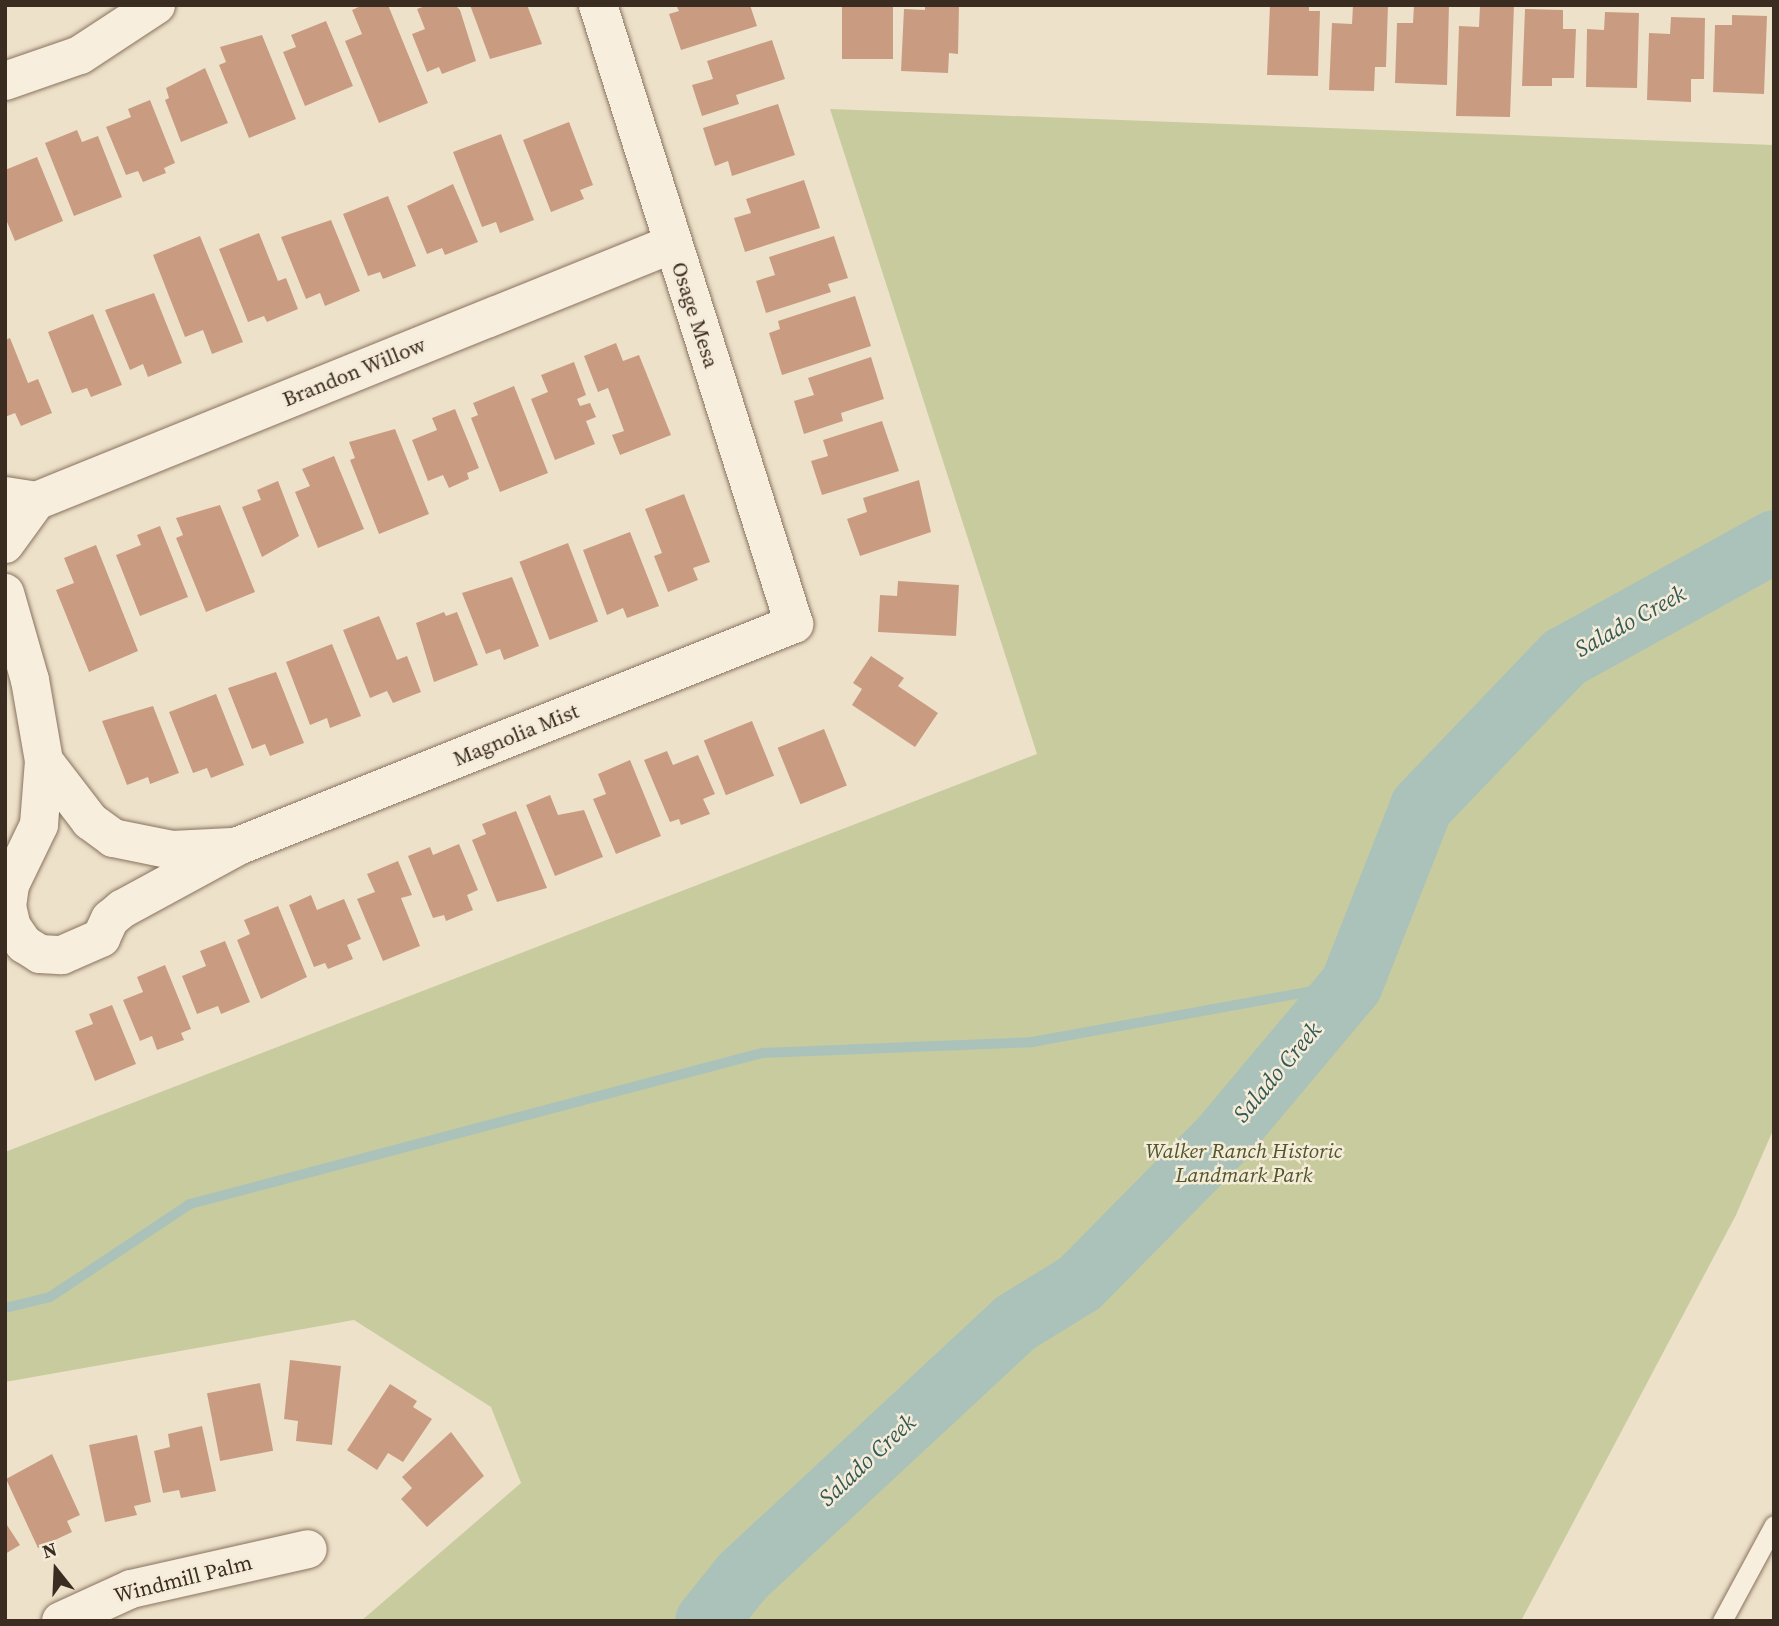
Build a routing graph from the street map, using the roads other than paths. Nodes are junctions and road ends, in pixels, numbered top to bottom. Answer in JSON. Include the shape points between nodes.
{"nodes":[{"id":1,"x":156,"y":5,"type":"edge"},
{"id":2,"x":598,"y":5,"type":"edge"},
{"id":3,"x":6,"y":82,"type":"edge"},
{"id":4,"x":672,"y":244,"type":"junction"},
{"id":5,"x":21,"y":499,"type":"edge"},
{"id":6,"x":5,"y":544,"type":"edge"},
{"id":7,"x":5,"y":593,"type":"edge"},
{"id":8,"x":794,"y":624,"type":"joint"},
{"id":9,"x":44,"y":761,"type":"junction"},
{"id":10,"x":238,"y":846,"type":"junction"},
{"id":11,"x":1774,"y":1525,"type":"edge"},
{"id":12,"x":309,"y":1549,"type":"dead end"},
{"id":13,"x":61,"y":1621,"type":"edge"},
{"id":14,"x":1722,"y":1621,"type":"edge"}],
"edges":[{"from":1,"to":3,"type":"street","via":[[80,54]]},
{"from":2,"to":4,"type":"street","name":"Osage Mesa"},
{"from":4,"to":5,"type":"street","name":"Brandon Willow"},
{"from":4,"to":8,"type":"street","name":"Osage Mesa"},
{"from":5,"to":6,"type":"street","name":"Brandon Willow"},
{"from":7,"to":9,"type":"street","via":[[30,680]]},
{"from":8,"to":10,"type":"street","name":"Magnolia Mist"},
{"from":9,"to":10,"type":"street","name":"Magnolia Mist","via":[[90,821],[113,838],[172,849]]},
{"from":9,"to":10,"type":"street","name":"Magnolia Mist","via":[[39,825],[10,885],[7,906],[12,927],[40,954],[62,955],[86,948],[101,938],[110,919],[122,909]]},
{"from":11,"to":14,"type":"lane"},
{"from":12,"to":13,"type":"street","name":"Windmill Palm","via":[[131,1589]]}]}
